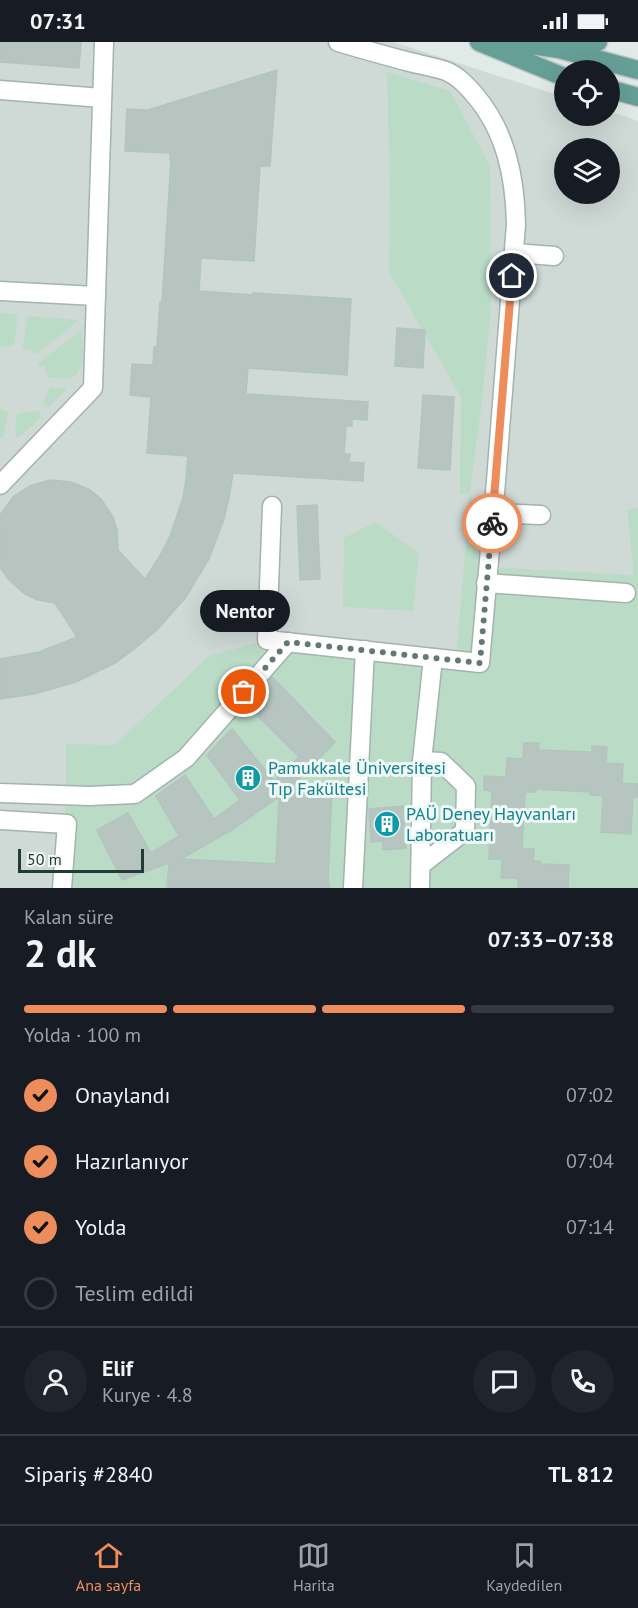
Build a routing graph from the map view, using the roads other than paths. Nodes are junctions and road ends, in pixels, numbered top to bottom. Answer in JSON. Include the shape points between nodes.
{"nodes":[{"id":1,"x":104,"y":42,"type":"edge"},
{"id":2,"x":338,"y":42,"type":"edge"},
{"id":3,"x":479,"y":42,"type":"edge"},
{"id":4,"x":506,"y":42,"type":"edge"},
{"id":5,"x":598,"y":42,"type":"edge"},
{"id":6,"x":559,"y":50,"type":"junction"},
{"id":7,"x":638,"y":70,"type":"edge"},
{"id":8,"x":554,"y":73,"type":"edge"},
{"id":9,"x":0,"y":90,"type":"edge"},
{"id":10,"x":620,"y":92,"type":"edge"},
{"id":11,"x":638,"y":97,"type":"edge"},
{"id":12,"x":102,"y":98,"type":"junction"},
{"id":13,"x":514,"y":253,"type":"junction"},
{"id":14,"x":554,"y":256,"type":"dead end"},
{"id":15,"x":0,"y":291,"type":"edge"},
{"id":16,"x":96,"y":296,"type":"junction"},
{"id":17,"x":0,"y":485,"type":"edge"},
{"id":18,"x":272,"y":506,"type":"dead end"},
{"id":19,"x":493,"y":513,"type":"junction"},
{"id":20,"x":541,"y":515,"type":"dead end"},
{"id":21,"x":486,"y":583,"type":"junction"},
{"id":22,"x":626,"y":593,"type":"dead end"},
{"id":23,"x":288,"y":642,"type":"junction"},
{"id":24,"x":364,"y":650,"type":"junction"},
{"id":25,"x":433,"y":658,"type":"junction"},
{"id":26,"x":422,"y":761,"type":"junction"},
{"id":27,"x":0,"y":793,"type":"edge"},
{"id":28,"x":0,"y":820,"type":"edge"},
{"id":29,"x":421,"y":865,"type":"junction"},
{"id":30,"x":62,"y":888,"type":"edge"},
{"id":31,"x":353,"y":888,"type":"edge"},
{"id":32,"x":420,"y":888,"type":"edge"}],
"edges":[{"from":1,"to":12,"type":"street"},
{"from":2,"to":13,"type":"street","via":[[447,72],[477,98],[496,126],[512,174]]},
{"from":3,"to":8,"type":"main road"},
{"from":4,"to":6,"type":"main road"},
{"from":5,"to":6,"type":"main road"},
{"from":6,"to":7,"type":"main road"},
{"from":9,"to":12,"type":"street"},
{"from":10,"to":11,"type":"main road"},
{"from":12,"to":16,"type":"street"},
{"from":13,"to":14,"type":"street"},
{"from":13,"to":19,"type":"street"},
{"from":15,"to":16,"type":"street"},
{"from":16,"to":17,"type":"street","via":[[93,388]]},
{"from":18,"to":23,"type":"street","via":[[267,640]]},
{"from":19,"to":20,"type":"street"},
{"from":19,"to":21,"type":"street"},
{"from":21,"to":22,"type":"street"},
{"from":21,"to":25,"type":"street","via":[[480,663]]},
{"from":23,"to":24,"type":"street"},
{"from":23,"to":27,"type":"street","via":[[186,758],[135,794]]},
{"from":24,"to":25,"type":"street"},
{"from":24,"to":31,"type":"street"},
{"from":25,"to":26,"type":"street"},
{"from":26,"to":29,"type":"street"},
{"from":26,"to":29,"type":"street","via":[[441,762],[465,786],[465,831]]},
{"from":28,"to":30,"type":"street","via":[[67,824]]},
{"from":29,"to":32,"type":"street"}]}
